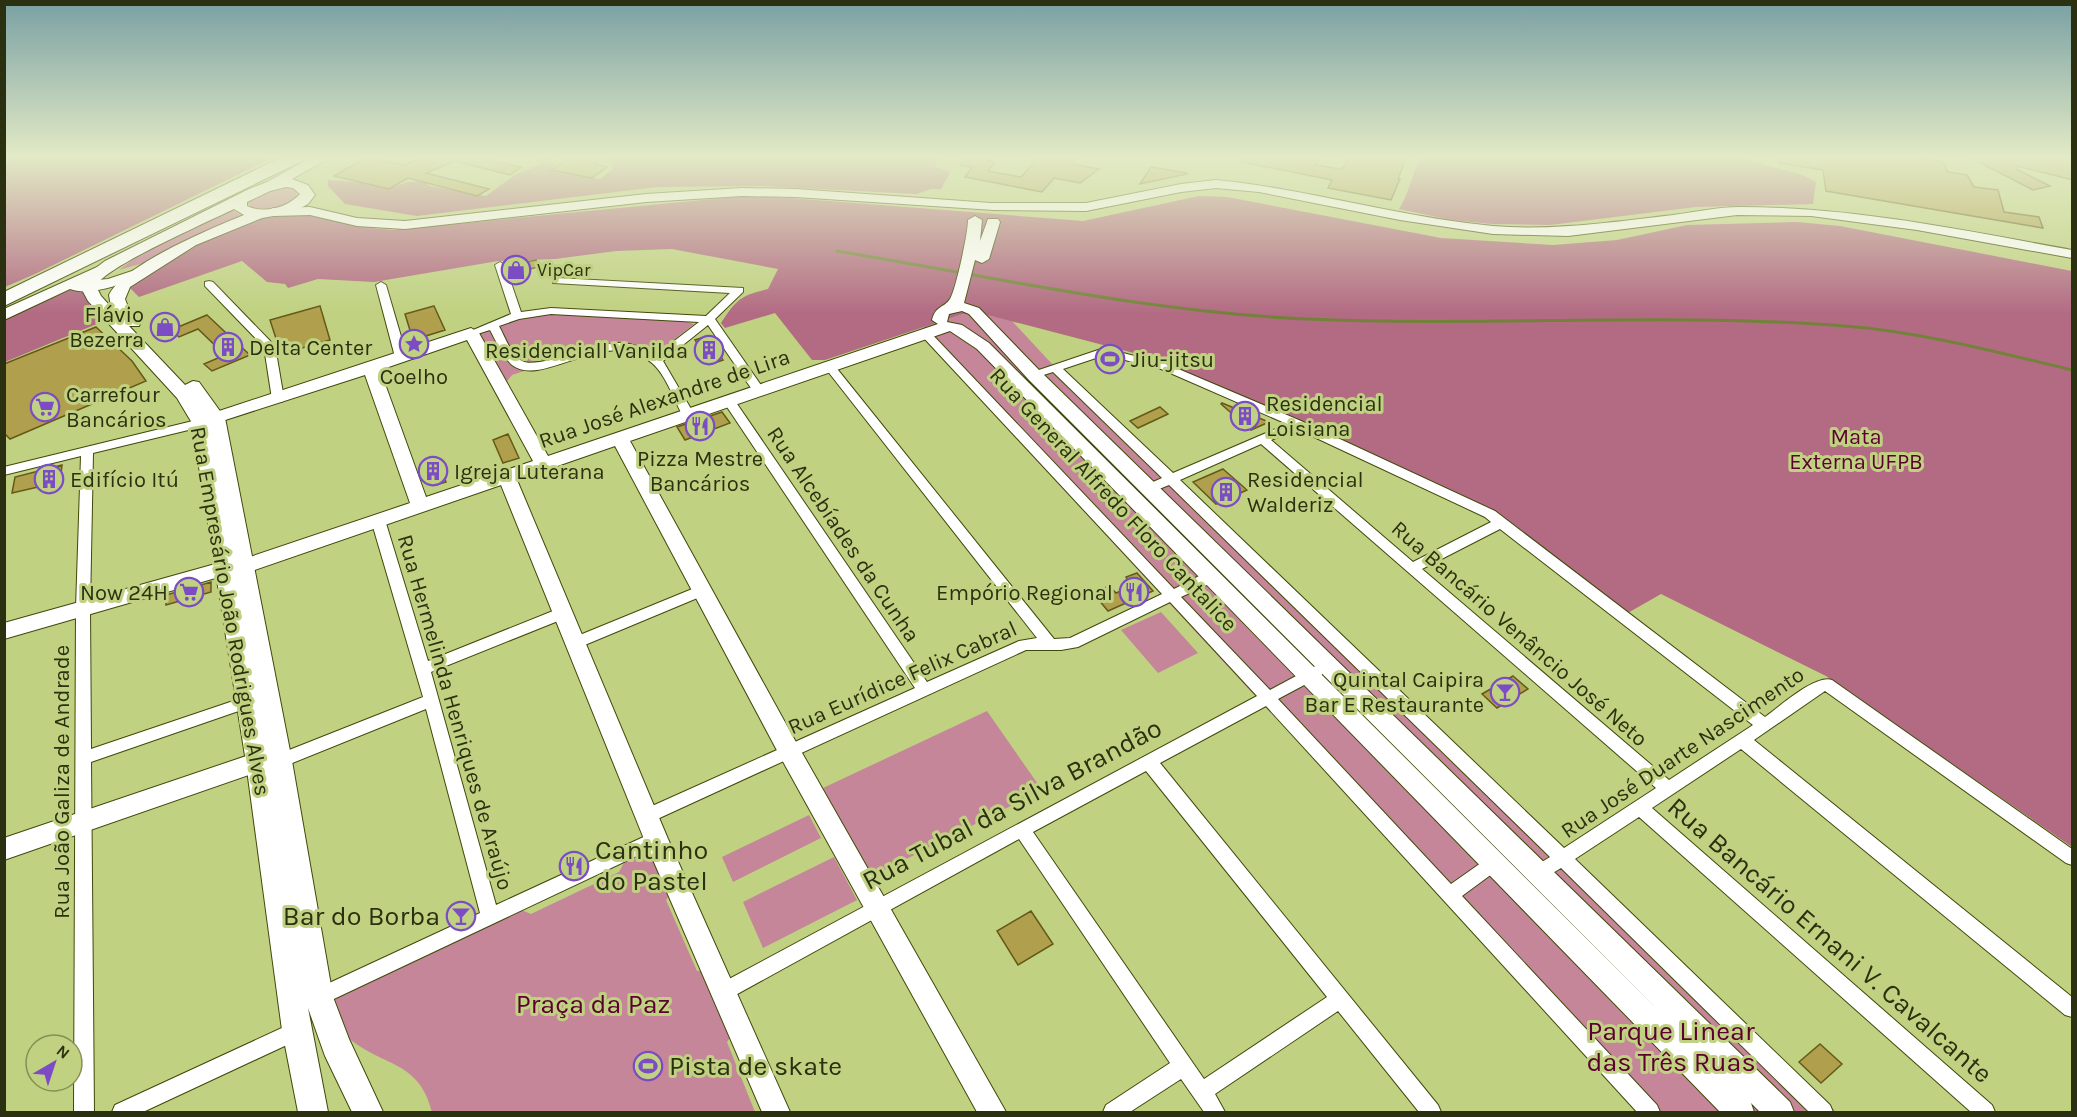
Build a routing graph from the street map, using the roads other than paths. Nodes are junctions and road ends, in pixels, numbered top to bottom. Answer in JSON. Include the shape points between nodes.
{"nodes":[{"id":1,"x":177,"y":209,"type":"edge"},
{"id":2,"x":191,"y":209,"type":"edge"},
{"id":3,"x":222,"y":209,"type":"edge"},
{"id":4,"x":242,"y":209,"type":"edge"},
{"id":5,"x":279,"y":209,"type":"edge"},
{"id":6,"x":330,"y":209,"type":"edge"},
{"id":7,"x":551,"y":209,"type":"edge"},
{"id":8,"x":964,"y":209,"type":"edge"},
{"id":9,"x":1041,"y":209,"type":"edge"},
{"id":10,"x":1365,"y":209,"type":"edge"},
{"id":11,"x":266,"y":213,"type":"junction"},
{"id":12,"x":340,"y":216,"type":"junction"},
{"id":13,"x":986,"y":218,"type":"junction"},
{"id":14,"x":2073,"y":254,"type":"edge"},
{"id":15,"x":111,"y":264,"type":"junction"},
{"id":16,"x":500,"y":265,"type":"dead end"},
{"id":17,"x":138,"y":273,"type":"junction"},
{"id":18,"x":557,"y":281,"type":"dead end"},
{"id":19,"x":209,"y":284,"type":"dead end"},
{"id":20,"x":381,"y":285,"type":"dead end"},
{"id":21,"x":88,"y":286,"type":"junction"},
{"id":22,"x":53,"y":293,"type":"junction"},
{"id":23,"x":4,"y":294,"type":"edge"},
{"id":24,"x":4,"y":300,"type":"edge"},
{"id":25,"x":969,"y":303,"type":"junction"},
{"id":26,"x":4,"y":315,"type":"edge"},
{"id":27,"x":518,"y":316,"type":"junction"},
{"id":28,"x":709,"y":319,"type":"junction"},
{"id":29,"x":941,"y":323,"type":"junction"},
{"id":30,"x":493,"y":325,"type":"junction"},
{"id":31,"x":471,"y":333,"type":"junction"},
{"id":32,"x":401,"y":357,"type":"junction"},
{"id":33,"x":657,"y":360,"type":"junction"},
{"id":34,"x":830,"y":367,"type":"junction"},
{"id":35,"x":371,"y":368,"type":"junction"},
{"id":36,"x":1055,"y":368,"type":"junction"},
{"id":37,"x":1034,"y":375,"type":"junction"},
{"id":38,"x":759,"y":391,"type":"junction"},
{"id":39,"x":278,"y":399,"type":"junction"},
{"id":40,"x":729,"y":401,"type":"junction"},
{"id":41,"x":688,"y":414,"type":"junction"},
{"id":42,"x":208,"y":421,"type":"junction"},
{"id":43,"x":1297,"y":424,"type":"junction"},
{"id":44,"x":1088,"y":428,"type":"junction"},
{"id":45,"x":1069,"y":436,"type":"junction"},
{"id":46,"x":620,"y":438,"type":"junction"},
{"id":47,"x":1262,"y":439,"type":"junction"},
{"id":48,"x":87,"y":451,"type":"junction"},
{"id":49,"x":543,"y":464,"type":"junction"},
{"id":50,"x":4,"y":471,"type":"edge"},
{"id":51,"x":507,"y":477,"type":"junction"},
{"id":52,"x":1172,"y":478,"type":"junction"},
{"id":53,"x":1148,"y":489,"type":"junction"},
{"id":54,"x":420,"y":506,"type":"junction"},
{"id":55,"x":378,"y":520,"type":"junction"},
{"id":56,"x":1502,"y":522,"type":"junction"},
{"id":57,"x":234,"y":567,"type":"junction"},
{"id":58,"x":1413,"y":568,"type":"junction"},
{"id":59,"x":1210,"y":577,"type":"junction"},
{"id":60,"x":702,"y":590,"type":"junction"},
{"id":61,"x":1171,"y":595,"type":"junction"},
{"id":62,"x":83,"y":608,"type":"junction"},
{"id":63,"x":563,"y":613,"type":"junction"},
{"id":64,"x":4,"y":631,"type":"edge"},
{"id":65,"x":575,"y":643,"type":"junction"},
{"id":66,"x":1050,"y":644,"type":"junction"},
{"id":67,"x":423,"y":669,"type":"junction"},
{"id":68,"x":1318,"y":671,"type":"junction"},
{"id":69,"x":924,"y":690,"type":"junction"},
{"id":70,"x":1268,"y":698,"type":"junction"},
{"id":71,"x":432,"y":700,"type":"junction"},
{"id":72,"x":248,"y":702,"type":"junction"},
{"id":73,"x":1765,"y":725,"type":"junction"},
{"id":74,"x":1742,"y":740,"type":"junction"},
{"id":75,"x":789,"y":751,"type":"junction"},
{"id":76,"x":84,"y":758,"type":"junction"},
{"id":77,"x":269,"y":761,"type":"junction"},
{"id":78,"x":1149,"y":762,"type":"junction"},
{"id":79,"x":1668,"y":789,"type":"junction"},
{"id":80,"x":1640,"y":808,"type":"junction"},
{"id":81,"x":83,"y":823,"type":"junction"},
{"id":82,"x":652,"y":828,"type":"junction"},
{"id":83,"x":1022,"y":830,"type":"junction"},
{"id":84,"x":4,"y":849,"type":"edge"},
{"id":85,"x":2073,"y":858,"type":"edge"},
{"id":86,"x":1563,"y":859,"type":"junction"},
{"id":87,"x":1494,"y":863,"type":"junction"},
{"id":88,"x":1538,"y":874,"type":"junction"},
{"id":89,"x":1450,"y":896,"type":"junction"},
{"id":90,"x":877,"y":907,"type":"junction"},
{"id":91,"x":490,"y":916,"type":"junction"},
{"id":92,"x":723,"y":993,"type":"junction"},
{"id":93,"x":319,"y":997,"type":"junction"},
{"id":94,"x":1340,"y":999,"type":"junction"},
{"id":95,"x":2073,"y":1008,"type":"edge"},
{"id":96,"x":297,"y":1030,"type":"junction"},
{"id":97,"x":1183,"y":1066,"type":"junction"},
{"id":98,"x":1201,"y":1092,"type":"junction"},
{"id":99,"x":84,"y":1113,"type":"edge"},
{"id":100,"x":122,"y":1113,"type":"edge"},
{"id":101,"x":313,"y":1113,"type":"edge"},
{"id":102,"x":369,"y":1113,"type":"edge"},
{"id":103,"x":776,"y":1113,"type":"edge"},
{"id":104,"x":992,"y":1113,"type":"edge"},
{"id":105,"x":1113,"y":1113,"type":"edge"},
{"id":106,"x":1215,"y":1113,"type":"edge"},
{"id":107,"x":1431,"y":1113,"type":"edge"},
{"id":108,"x":1650,"y":1113,"type":"edge"},
{"id":109,"x":1740,"y":1113,"type":"edge"},
{"id":110,"x":1780,"y":1113,"type":"edge"},
{"id":111,"x":1823,"y":1113,"type":"edge"},
{"id":112,"x":1985,"y":1113,"type":"edge"}],
"edges":[{"from":1,"to":23,"type":"highway"},
{"from":2,"to":24,"type":"highway"},
{"from":3,"to":15,"type":"main road"},
{"from":4,"to":11,"type":"main road"},
{"from":5,"to":11,"type":"main road","name":"Rua Empresário João Rodrigues Alves"},
{"from":6,"to":12,"type":"street"},
{"from":7,"to":12,"type":"street","via":[[433,223],[379,224]]},
{"from":8,"to":13,"type":"street"},
{"from":9,"to":13,"type":"street"},
{"from":10,"to":14,"type":"street","via":[[1493,230],[1568,232],[1737,211],[1811,212]]},
{"from":11,"to":12,"type":"street","via":[[297,210]]},
{"from":11,"to":17,"type":"main road","name":"Rua Empresário João Rodrigues Alves","via":[[191,242]]},
{"from":13,"to":25,"type":"street"},
{"from":15,"to":21,"type":"main road"},
{"from":15,"to":22,"type":"street"},
{"from":16,"to":27,"type":"street"},
{"from":17,"to":21,"type":"street"},
{"from":17,"to":42,"type":"main road","name":"Rua Empresário João Rodrigues Alves","via":[[117,292],[118,307],[187,379]]},
{"from":18,"to":28,"type":"street","via":[[739,290]]},
{"from":19,"to":39,"type":"street","via":[[269,346]]},
{"from":20,"to":32,"type":"street"},
{"from":21,"to":22,"type":"street"},
{"from":21,"to":42,"type":"main road","name":"Rua Empresário João Rodrigues Alves","via":[[94,298]]},
{"from":22,"to":26,"type":"street"},
{"from":25,"to":29,"type":"street","via":[[957,301]]},
{"from":25,"to":29,"type":"street","via":[[977,318],[972,324]]},
{"from":25,"to":37,"type":"street","name":"Rua General Alfredo Floro Cantalice"},
{"from":27,"to":28,"type":"street","via":[[577,311]]},
{"from":27,"to":30,"type":"street"},
{"from":28,"to":33,"type":"street"},
{"from":28,"to":38,"type":"street"},
{"from":29,"to":34,"type":"street","name":"Rua José Alexandre de Lira"},
{"from":29,"to":45,"type":"street","name":"Rua General Alfredo Floro Cantalice","via":[[982,346]]},
{"from":29,"to":61,"type":"street","name":"Rua General Alfredo Floro Cantalice"},
{"from":30,"to":31,"type":"street"},
{"from":30,"to":33,"type":"street","via":[[515,361],[523,366],[620,346]]},
{"from":31,"to":32,"type":"street"},
{"from":31,"to":49,"type":"street"},
{"from":32,"to":35,"type":"street"},
{"from":33,"to":41,"type":"street"},
{"from":34,"to":38,"type":"street","name":"Rua José Alexandre de Lira"},
{"from":34,"to":66,"type":"street"},
{"from":35,"to":39,"type":"street"},
{"from":35,"to":54,"type":"street"},
{"from":36,"to":37,"type":"street"},
{"from":36,"to":43,"type":"street","via":[[1104,351],[1165,367]]},
{"from":36,"to":52,"type":"street","name":"Rua General Alfredo Floro Cantalice"},
{"from":37,"to":44,"type":"street","name":"Rua General Alfredo Floro Cantalice"},
{"from":38,"to":40,"type":"street","name":"Rua José Alexandre de Lira"},
{"from":39,"to":42,"type":"street"},
{"from":40,"to":41,"type":"street","name":"Rua José Alexandre de Lira"},
{"from":40,"to":69,"type":"street","name":"Rua Alcebíades da Cunha"},
{"from":41,"to":46,"type":"street","name":"Rua José Alexandre de Lira"},
{"from":42,"to":48,"type":"street"},
{"from":42,"to":57,"type":"main road","name":"Rua Empresário João Rodrigues Alves"},
{"from":43,"to":47,"type":"street"},
{"from":43,"to":56,"type":"street"},
{"from":44,"to":45,"type":"street"},
{"from":44,"to":53,"type":"street","name":"Rua General Alfredo Floro Cantalice"},
{"from":45,"to":59,"type":"street","name":"Rua General Alfredo Floro Cantalice"},
{"from":46,"to":49,"type":"street","name":"Rua José Alexandre de Lira"},
{"from":46,"to":60,"type":"street"},
{"from":47,"to":52,"type":"street"},
{"from":47,"to":58,"type":"street","name":"Rua Bancário Venâncio José Neto"},
{"from":48,"to":50,"type":"street"},
{"from":48,"to":62,"type":"street","name":"Rua João Galiza de Andrade"},
{"from":49,"to":51,"type":"street","name":"Rua José Alexandre de Lira"},
{"from":51,"to":54,"type":"street","name":"Rua José Alexandre de Lira"},
{"from":51,"to":63,"type":"street"},
{"from":52,"to":53,"type":"street"},
{"from":52,"to":86,"type":"street","name":"Rua General Alfredo Floro Cantalice"},
{"from":53,"to":68,"type":"street","name":"Rua General Alfredo Floro Cantalice"},
{"from":54,"to":55,"type":"street","name":"Rua José Alexandre de Lira"},
{"from":55,"to":57,"type":"street","name":"Rua José Alexandre de Lira"},
{"from":55,"to":67,"type":"street","name":"Rua Hermelinda Henriques de Araújo"},
{"from":56,"to":58,"type":"street"},
{"from":56,"to":73,"type":"street"},
{"from":57,"to":62,"type":"street","name":"Rua José Alexandre de Lira"},
{"from":57,"to":72,"type":"main road","name":"Rua Empresário João Rodrigues Alves"},
{"from":57,"to":77,"type":"main road","name":"Rua Empresário João Rodrigues Alves"},
{"from":58,"to":79,"type":"street","name":"Rua Bancário Venâncio José Neto"},
{"from":59,"to":61,"type":"street","name":"Rua Eurídice Felix Cabral"},
{"from":59,"to":68,"type":"street","name":"Rua General Alfredo Floro Cantalice"},
{"from":60,"to":65,"type":"street"},
{"from":60,"to":75,"type":"street"},
{"from":61,"to":66,"type":"street","name":"Rua Eurídice Felix Cabral","via":[[1073,643]]},
{"from":61,"to":70,"type":"street","name":"Rua General Alfredo Floro Cantalice"},
{"from":62,"to":64,"type":"street","name":"Rua José Alexandre de Lira"},
{"from":62,"to":76,"type":"street","name":"Rua João Galiza de Andrade"},
{"from":63,"to":65,"type":"street"},
{"from":63,"to":67,"type":"street"},
{"from":65,"to":82,"type":"street"},
{"from":66,"to":69,"type":"street","name":"Rua Eurídice Felix Cabral","via":[[1024,645]]},
{"from":67,"to":71,"type":"street","name":"Rua Hermelinda Henriques de Araújo"},
{"from":68,"to":70,"type":"street","name":"Rua Tubal da Silva Brandão"},
{"from":68,"to":87,"type":"street"},
{"from":68,"to":88,"type":"street"},
{"from":69,"to":75,"type":"street","name":"Rua Eurídice Felix Cabral"},
{"from":70,"to":78,"type":"street","name":"Rua Tubal da Silva Brandão"},
{"from":70,"to":89,"type":"street","name":"Rua General Alfredo Floro Cantalice"},
{"from":71,"to":77,"type":"street"},
{"from":71,"to":91,"type":"street","name":"Rua Hermelinda Henriques de Araújo"},
{"from":72,"to":76,"type":"street"},
{"from":72,"to":77,"type":"main road","name":"Rua Empresário João Rodrigues Alves"},
{"from":73,"to":74,"type":"street","name":"Rua José Duarte Nascimento"},
{"from":73,"to":85,"type":"street","name":"Rua José Duarte Nascimento","via":[[1827,684]]},
{"from":74,"to":79,"type":"street","name":"Rua José Duarte Nascimento"},
{"from":74,"to":95,"type":"street"},
{"from":75,"to":82,"type":"street","name":"Rua Eurídice Felix Cabral"},
{"from":75,"to":90,"type":"street"},
{"from":76,"to":81,"type":"street","name":"Rua João Galiza de Andrade"},
{"from":77,"to":81,"type":"street"},
{"from":77,"to":93,"type":"main road","name":"Rua Empresário João Rodrigues Alves"},
{"from":77,"to":96,"type":"main road","name":"Rua Empresário João Rodrigues Alves"},
{"from":78,"to":83,"type":"street","name":"Rua Tubal da Silva Brandão"},
{"from":78,"to":94,"type":"street"},
{"from":79,"to":80,"type":"street","name":"Rua José Duarte Nascimento"},
{"from":80,"to":86,"type":"street","name":"Rua José Duarte Nascimento"},
{"from":80,"to":112,"type":"street","name":"Rua Bancário Ernani V. Cavalcante"},
{"from":81,"to":84,"type":"street"},
{"from":81,"to":99,"type":"street","name":"Rua João Galiza de Andrade"},
{"from":82,"to":91,"type":"street","name":"Rua Eurídice Felix Cabral"},
{"from":82,"to":92,"type":"street"},
{"from":83,"to":90,"type":"street","name":"Rua Tubal da Silva Brandão"},
{"from":83,"to":97,"type":"street"},
{"from":86,"to":88,"type":"street","name":"Rua José Duarte Nascimento"},
{"from":86,"to":111,"type":"street","name":"Rua General Alfredo Floro Cantalice"},
{"from":87,"to":89,"type":"street"},
{"from":87,"to":109,"type":"street"},
{"from":88,"to":110,"type":"street"},
{"from":89,"to":108,"type":"street","name":"Rua General Alfredo Floro Cantalice"},
{"from":90,"to":92,"type":"street","name":"Rua Tubal da Silva Brandão"},
{"from":90,"to":104,"type":"street"},
{"from":91,"to":93,"type":"street","name":"Rua Eurídice Felix Cabral"},
{"from":92,"to":103,"type":"street"},
{"from":93,"to":102,"type":"main road","name":"Rua Empresário João Rodrigues Alves","via":[[336,1045]]},
{"from":94,"to":98,"type":"street"},
{"from":94,"to":107,"type":"street"},
{"from":96,"to":100,"type":"street"},
{"from":96,"to":101,"type":"main road","name":"Rua Empresário João Rodrigues Alves"},
{"from":97,"to":98,"type":"street"},
{"from":97,"to":105,"type":"street"},
{"from":98,"to":106,"type":"street"}]}
